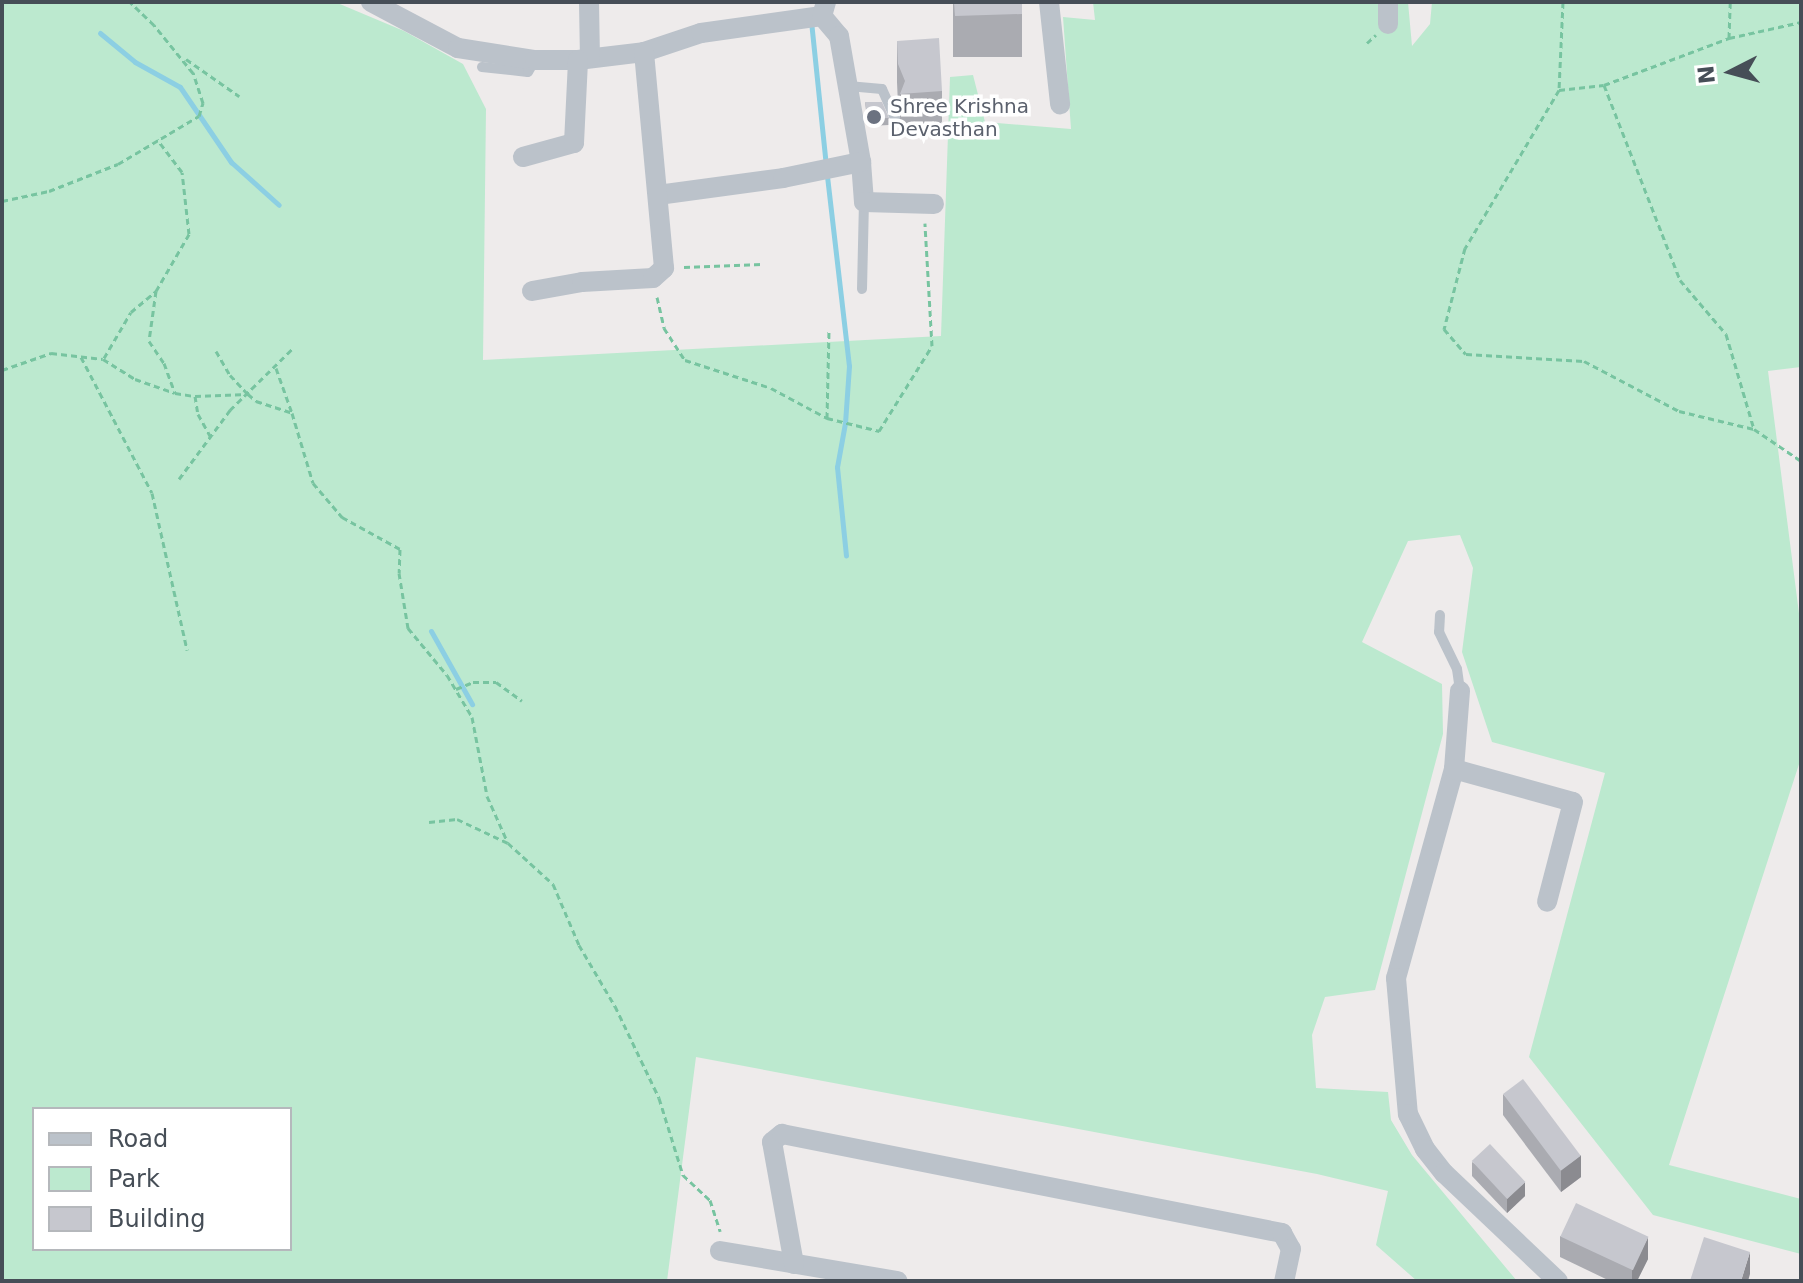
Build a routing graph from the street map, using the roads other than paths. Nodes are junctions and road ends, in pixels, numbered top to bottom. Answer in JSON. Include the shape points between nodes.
{"nodes":[{"id":1,"x":371,"y":2,"type":"edge"},
{"id":2,"x":589,"y":2,"type":"edge"},
{"id":3,"x":1049,"y":2,"type":"edge"},
{"id":4,"x":1388,"y":2,"type":"edge"},
{"id":5,"x":824,"y":9,"type":"edge"},
{"id":6,"x":1388,"y":24,"type":"dead end"},
{"id":7,"x":644,"y":52,"type":"junction"},
{"id":8,"x":584,"y":59,"type":"junction"},
{"id":9,"x":535,"y":60,"type":"junction"},
{"id":10,"x":482,"y":67,"type":"dead end"},
{"id":11,"x":848,"y":86,"type":"junction"},
{"id":12,"x":1060,"y":104,"type":"dead end"},
{"id":13,"x":897,"y":122,"type":"dead end"},
{"id":14,"x":523,"y":157,"type":"dead end"},
{"id":15,"x":861,"y":162,"type":"junction"},
{"id":16,"x":658,"y":195,"type":"junction"},
{"id":17,"x":864,"y":202,"type":"junction"},
{"id":18,"x":929,"y":204,"type":"road end"},
{"id":19,"x":862,"y":289,"type":"dead end"},
{"id":20,"x":532,"y":291,"type":"dead end"},
{"id":21,"x":1440,"y":615,"type":"dead end"},
{"id":22,"x":1460,"y":691,"type":"joint"},
{"id":23,"x":1454,"y":769,"type":"junction"},
{"id":24,"x":1547,"y":902,"type":"dead end"},
{"id":25,"x":720,"y":1251,"type":"road end"},
{"id":26,"x":794,"y":1264,"type":"junction"},
{"id":27,"x":883,"y":1280,"type":"edge"},
{"id":28,"x":1284,"y":1281,"type":"edge"},
{"id":29,"x":1558,"y":1281,"type":"edge"}],
"edges":[{"from":1,"to":9,"type":"street","via":[[458,48]]},
{"from":2,"to":8,"type":"street"},
{"from":3,"to":12,"type":"street"},
{"from":4,"to":6,"type":"street"},
{"from":5,"to":7,"type":"street","via":[[701,33]]},
{"from":5,"to":11,"type":"street","via":[[839,36]]},
{"from":7,"to":8,"type":"street"},
{"from":7,"to":16,"type":"street"},
{"from":8,"to":9,"type":"street"},
{"from":8,"to":14,"type":"street","via":[[574,143]]},
{"from":9,"to":10,"type":"lane","via":[[528,72]]},
{"from":11,"to":13,"type":"lane","via":[[882,89]]},
{"from":11,"to":15,"type":"street"},
{"from":15,"to":16,"type":"street"},
{"from":15,"to":17,"type":"street"},
{"from":16,"to":20,"type":"street","via":[[658,273]]},
{"from":17,"to":18,"type":"street"},
{"from":17,"to":19,"type":"lane"},
{"from":21,"to":22,"type":"lane","via":[[1439,632],[1457,669]]},
{"from":22,"to":23,"type":"street"},
{"from":23,"to":24,"type":"street","via":[[1573,802]]},
{"from":23,"to":29,"type":"street","via":[[1396,978],[1408,1114],[1444,1173]]},
{"from":25,"to":26,"type":"street"},
{"from":26,"to":27,"type":"street"},
{"from":26,"to":28,"type":"street","via":[[772,1142],[782,1134],[1282,1233],[1291,1249]]}]}
